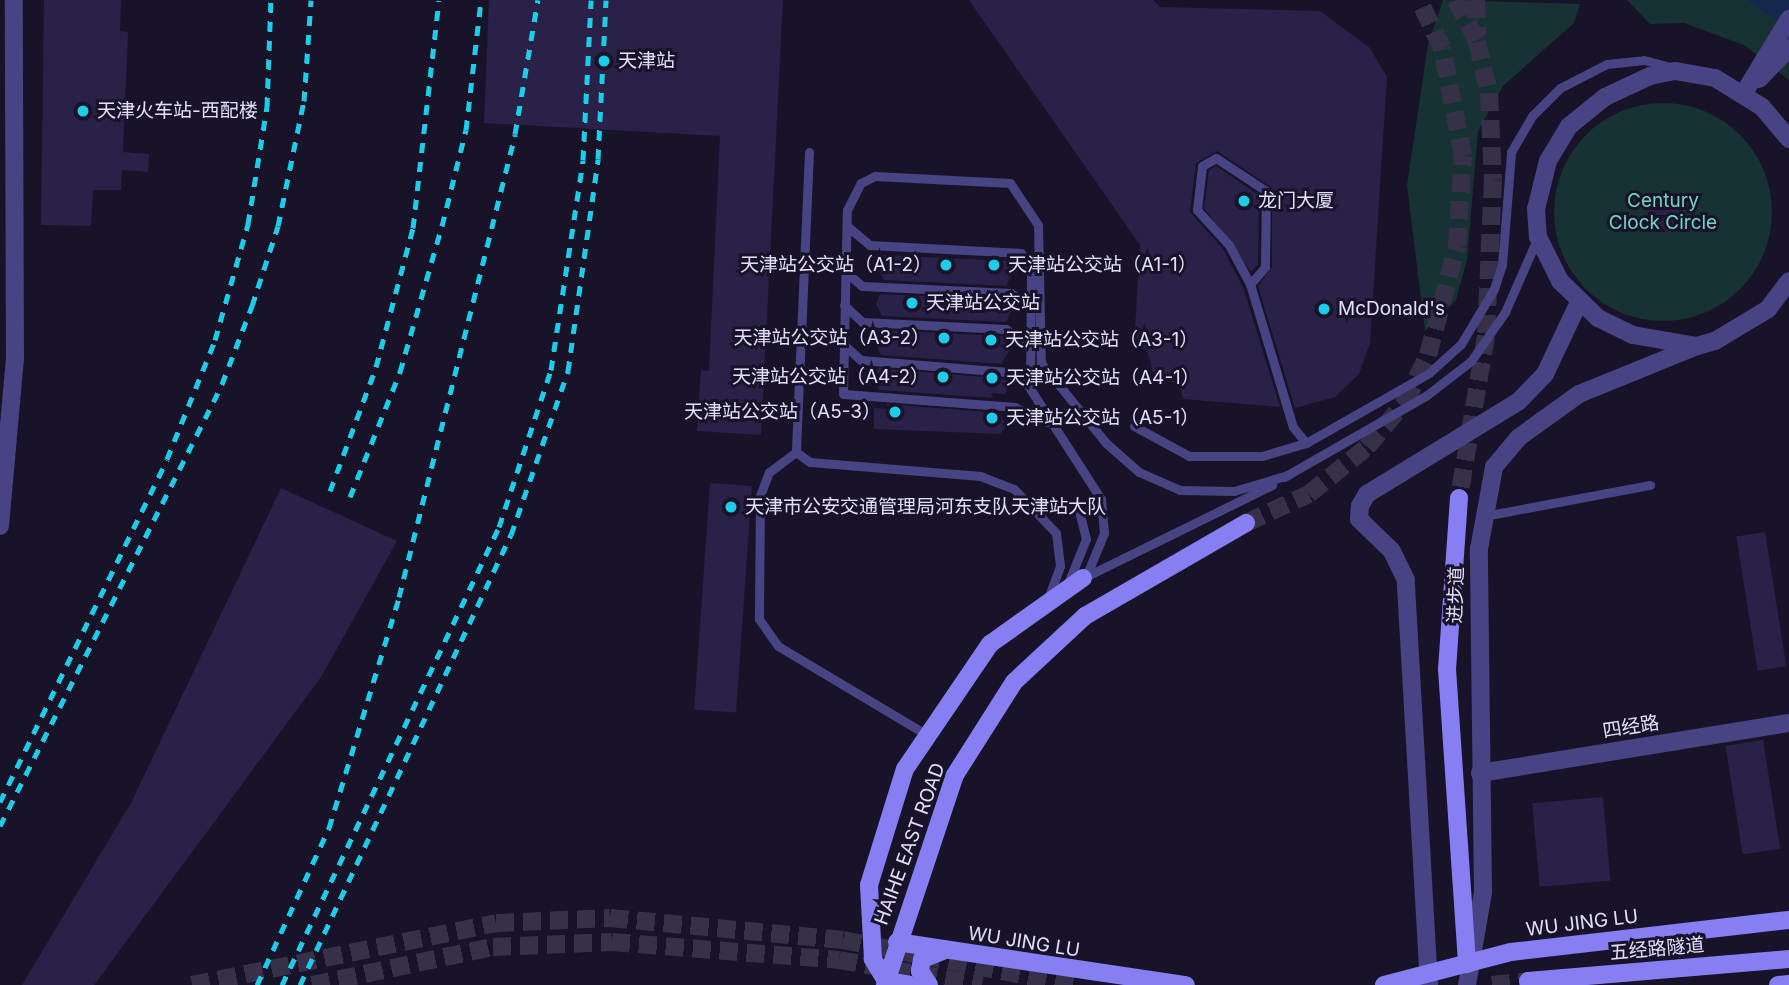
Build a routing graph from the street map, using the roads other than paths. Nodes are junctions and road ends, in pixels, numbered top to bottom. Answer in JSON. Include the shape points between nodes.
{"nodes":[{"id":1,"x":14,"y":0,"type":"edge"},
{"id":2,"x":1789,"y":19,"type":"edge"},
{"id":3,"x":1784,"y":46,"type":"edge"},
{"id":4,"x":1688,"y":72,"type":"junction"},
{"id":5,"x":1744,"y":93,"type":"junction"},
{"id":6,"x":1786,"y":131,"type":"edge"},
{"id":7,"x":809,"y":152,"type":"dead end"},
{"id":8,"x":846,"y":225,"type":"junction"},
{"id":9,"x":1538,"y":237,"type":"junction"},
{"id":10,"x":845,"y":269,"type":"junction"},
{"id":11,"x":1789,"y":281,"type":"edge"},
{"id":12,"x":1250,"y":284,"type":"junction"},
{"id":13,"x":1578,"y":302,"type":"junction"},
{"id":14,"x":843,"y":304,"type":"junction"},
{"id":15,"x":1030,"y":309,"type":"junction"},
{"id":16,"x":842,"y":342,"type":"junction"},
{"id":17,"x":1697,"y":346,"type":"junction"},
{"id":18,"x":1030,"y":348,"type":"junction"},
{"id":19,"x":8,"y":358,"type":"edge"},
{"id":20,"x":1030,"y":390,"type":"junction"},
{"id":21,"x":1047,"y":422,"type":"junction"},
{"id":22,"x":1134,"y":426,"type":"dead end"},
{"id":23,"x":1306,"y":443,"type":"junction"},
{"id":24,"x":796,"y":452,"type":"junction"},
{"id":25,"x":1288,"y":475,"type":"junction"},
{"id":26,"x":1650,"y":485,"type":"dead end"},
{"id":27,"x":1459,"y":498,"type":"tunnel mouth"},
{"id":28,"x":1077,"y":502,"type":"dead end"},
{"id":29,"x":1482,"y":517,"type":"junction"},
{"id":30,"x":1246,"y":523,"type":"tunnel mouth"},
{"id":31,"x":0,"y":526,"type":"edge"},
{"id":32,"x":1083,"y":578,"type":"junction"},
{"id":33,"x":1063,"y":589,"type":"junction"},
{"id":34,"x":1048,"y":599,"type":"junction"},
{"id":35,"x":1789,"y":723,"type":"edge"},
{"id":36,"x":924,"y":733,"type":"junction"},
{"id":37,"x":1480,"y":773,"type":"junction"},
{"id":38,"x":1789,"y":920,"type":"edge"},
{"id":39,"x":897,"y":942,"type":"junction"},
{"id":40,"x":943,"y":951,"type":"junction"},
{"id":41,"x":1789,"y":958,"type":"edge"},
{"id":42,"x":1467,"y":964,"type":"junction"},
{"id":43,"x":1429,"y":980,"type":"edge"},
{"id":44,"x":1528,"y":981,"type":"dead end"},
{"id":45,"x":886,"y":983,"type":"edge"},
{"id":46,"x":1789,"y":984,"type":"edge"},
{"id":47,"x":910,"y":985,"type":"edge"},
{"id":48,"x":929,"y":985,"type":"edge"},
{"id":49,"x":1186,"y":985,"type":"edge"},
{"id":50,"x":1384,"y":985,"type":"edge"},
{"id":51,"x":1467,"y":985,"type":"edge"},
{"id":52,"x":1778,"y":985,"type":"edge"}],
"edges":[{"from":1,"to":19,"type":"street"},
{"from":2,"to":3,"type":"street"},
{"from":3,"to":5,"type":"street"},
{"from":4,"to":5,"type":"street"},
{"from":4,"to":9,"type":"street","via":[[1621,88],[1569,126],[1540,183]]},
{"from":4,"to":23,"type":"lane","via":[[1644,60],[1607,64],[1545,102],[1511,152],[1502,265],[1474,326],[1429,373]]},
{"from":5,"to":6,"type":"street"},
{"from":7,"to":24,"type":"lane"},
{"from":8,"to":10,"type":"lane"},
{"from":8,"to":15,"type":"lane","via":[[855,239],[870,244],[1015,250],[1029,264]]},
{"from":8,"to":25,"type":"lane","via":[[852,193],[875,176],[1010,183],[1038,225],[1041,363],[1106,443],[1139,472],[1180,490],[1234,491]]},
{"from":9,"to":13,"type":"street"},
{"from":9,"to":25,"type":"lane","via":[[1505,312],[1471,361],[1427,395]]},
{"from":10,"to":14,"type":"lane"},
{"from":10,"to":15,"type":"lane","via":[[862,286],[1011,293]]},
{"from":11,"to":17,"type":"street","name":"进步道","via":[[1753,320]]},
{"from":12,"to":12,"type":"lane","via":[[1265,267],[1266,191],[1216,158],[1202,166],[1197,209],[1228,245]]},
{"from":12,"to":23,"type":"lane","via":[[1293,427]]},
{"from":13,"to":17,"type":"street","via":[[1633,335]]},
{"from":13,"to":43,"type":"street","via":[[1557,355],[1525,395],[1367,494],[1360,506],[1359,519],[1392,551],[1406,580]]},
{"from":14,"to":16,"type":"lane"},
{"from":14,"to":18,"type":"lane","via":[[862,322],[1006,330]]},
{"from":15,"to":18,"type":"lane"},
{"from":16,"to":20,"type":"lane","via":[[861,360],[1010,368]]},
{"from":16,"to":21,"type":"lane","via":[[840,383],[848,398],[1015,407]]},
{"from":17,"to":29,"type":"street","name":"进步道","via":[[1579,394],[1518,438],[1494,467]]},
{"from":18,"to":20,"type":"lane"},
{"from":19,"to":31,"type":"street"},
{"from":20,"to":21,"type":"lane"},
{"from":21,"to":32,"type":"lane","via":[[1088,475],[1104,509],[1099,556]]},
{"from":22,"to":23,"type":"lane","via":[[1170,450],[1215,459],[1262,456]]},
{"from":24,"to":34,"type":"lane","via":[[810,462],[980,476],[1014,489],[1056,533],[1060,566]]},
{"from":24,"to":36,"type":"lane","via":[[769,472],[760,496],[760,619],[778,646]]},
{"from":25,"to":32,"type":"lane"},
{"from":26,"to":29,"type":"lane"},
{"from":27,"to":42,"type":"main road","via":[[1447,669]]},
{"from":28,"to":33,"type":"lane","via":[[1086,539]]},
{"from":29,"to":37,"type":"street","name":"进步道","via":[[1475,630]]},
{"from":30,"to":39,"type":"main road","name":"HAIHE EAST ROAD","via":[[1085,616],[1020,674],[955,775]]},
{"from":32,"to":33,"type":"main road"},
{"from":33,"to":34,"type":"main road"},
{"from":34,"to":36,"type":"main road","via":[[990,644]]},
{"from":35,"to":37,"type":"street","name":"四经路"},
{"from":36,"to":45,"type":"main road","via":[[881,830],[869,885],[873,959]]},
{"from":37,"to":42,"type":"street","name":"进步道","via":[[1483,891]]},
{"from":38,"to":42,"type":"main road","name":"WU JING LU","via":[[1511,952]]},
{"from":39,"to":40,"type":"main road","name":"WU JING LU"},
{"from":39,"to":45,"type":"main road","name":"HAIHE EAST ROAD"},
{"from":40,"to":48,"type":"main road","via":[[922,959],[920,971]]},
{"from":40,"to":49,"type":"main road","name":"WU JING LU"},
{"from":41,"to":44,"type":"main road","name":"五经路隧道"},
{"from":42,"to":43,"type":"main road","name":"WU JING LU"},
{"from":42,"to":51,"type":"street","name":"进步道"},
{"from":43,"to":50,"type":"main road","name":"WU JING LU"},
{"from":45,"to":47,"type":"main road"},
{"from":46,"to":52,"type":"main road"}]}
